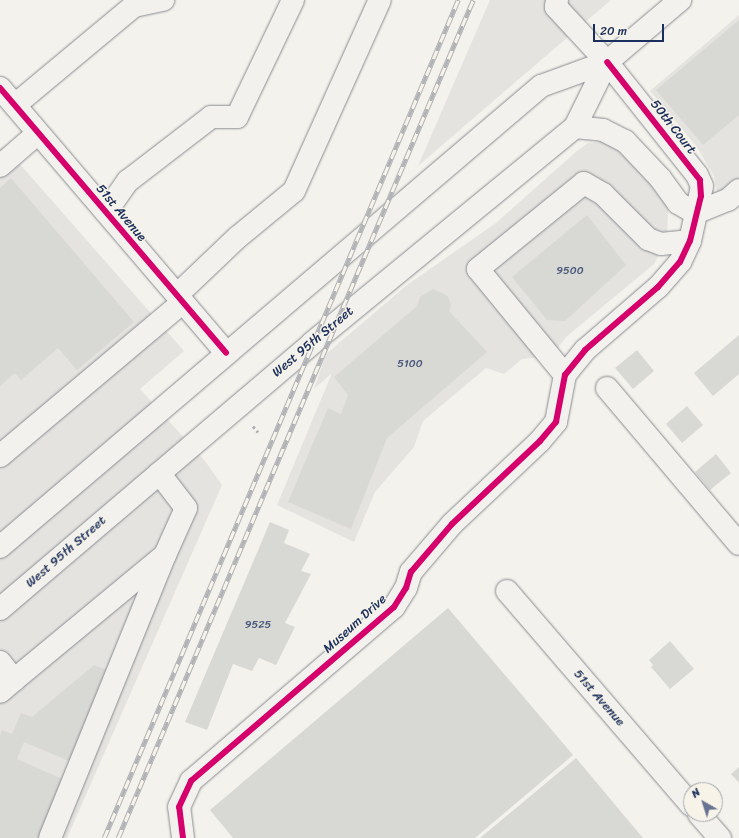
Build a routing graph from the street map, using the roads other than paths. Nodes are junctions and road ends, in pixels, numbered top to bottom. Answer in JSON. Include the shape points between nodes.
{"nodes":[{"id":1,"x":163,"y":0,"type":"edge"},
{"id":2,"x":293,"y":0,"type":"edge"},
{"id":3,"x":380,"y":0,"type":"edge"},
{"id":4,"x":557,"y":0,"type":"edge"},
{"id":5,"x":680,"y":0,"type":"edge"},
{"id":6,"x":607,"y":62,"type":"junction"},
{"id":7,"x":0,"y":88,"type":"edge"},
{"id":8,"x":15,"y":105,"type":"junction"},
{"id":9,"x":575,"y":127,"type":"junction"},
{"id":10,"x":38,"y":133,"type":"junction"},
{"id":11,"x":0,"y":166,"type":"edge"},
{"id":12,"x":739,"y":190,"type":"edge"},
{"id":13,"x":106,"y":212,"type":"junction"},
{"id":14,"x":695,"y":213,"type":"junction"},
{"id":15,"x":690,"y":241,"type":"junction"},
{"id":16,"x":180,"y":299,"type":"junction"},
{"id":17,"x":226,"y":353,"type":"junction"},
{"id":18,"x":565,"y":375,"type":"junction"},
{"id":19,"x":607,"y":388,"type":"dead end"},
{"id":20,"x":0,"y":456,"type":"edge"},
{"id":21,"x":159,"y":473,"type":"junction"},
{"id":22,"x":739,"y":544,"type":"edge"},
{"id":23,"x":0,"y":547,"type":"edge"},
{"id":24,"x":165,"y":555,"type":"junction"},
{"id":25,"x":507,"y":591,"type":"dead end"},
{"id":26,"x":0,"y":609,"type":"edge"},
{"id":27,"x":0,"y":662,"type":"edge"},
{"id":28,"x":7,"y":686,"type":"edge"},
{"id":29,"x":683,"y":796,"type":"edge"},
{"id":30,"x":706,"y":822,"type":"edge"},
{"id":31,"x":50,"y":838,"type":"edge"},
{"id":32,"x":183,"y":838,"type":"edge"},
{"id":33,"x":720,"y":838,"type":"edge"}],
"edges":[{"from":1,"to":8,"type":"street","via":[[134,6]]},
{"from":2,"to":13,"type":"street","via":[[237,118],[211,117],[128,181]]},
{"from":3,"to":16,"type":"street","via":[[294,191],[238,237]]},
{"from":4,"to":6,"type":"street","name":"50th Court","via":[[556,7]]},
{"from":5,"to":6,"type":"street","name":"West 95th Street"},
{"from":6,"to":9,"type":"street","name":"West 95th Street"},
{"from":6,"to":14,"type":"street","name":"50th Court","via":[[697,175],[702,186]]},
{"from":6,"to":17,"type":"street","name":"West 95th Street","via":[[541,86]]},
{"from":7,"to":8,"type":"street","name":"51st Avenue"},
{"from":8,"to":10,"type":"street","name":"51st Avenue"},
{"from":9,"to":14,"type":"street","via":[[603,130],[625,141],[642,157],[678,204]]},
{"from":9,"to":21,"type":"street","name":"West 95th Street","via":[[444,233]]},
{"from":10,"to":11,"type":"street"},
{"from":10,"to":13,"type":"street","name":"51st Avenue"},
{"from":12,"to":14,"type":"street","via":[[728,200]]},
{"from":13,"to":16,"type":"street","name":"51st Avenue"},
{"from":14,"to":15,"type":"street","name":"50th Court"},
{"from":15,"to":18,"type":"street","name":"50th Court","via":[[680,262],[658,287],[585,350]]},
{"from":15,"to":18,"type":"street","via":[[661,244],[648,239],[603,194],[584,183],[478,269]]},
{"from":16,"to":17,"type":"street","name":"51st Avenue"},
{"from":16,"to":20,"type":"street"},
{"from":17,"to":23,"type":"street","name":"West 95th Street"},
{"from":18,"to":32,"type":"street","name":"Museum Drive","via":[[556,422],[540,441],[452,524],[411,572],[406,588],[394,607],[191,781],[178,807]]},
{"from":19,"to":22,"type":"street"},
{"from":21,"to":24,"type":"street","via":[[186,508]]},
{"from":21,"to":26,"type":"street","name":"West 95th Street"},
{"from":24,"to":28,"type":"street"},
{"from":24,"to":31,"type":"street"},
{"from":25,"to":29,"type":"street","name":"51st Avenue"},
{"from":27,"to":28,"type":"street"},
{"from":30,"to":33,"type":"street"}]}
